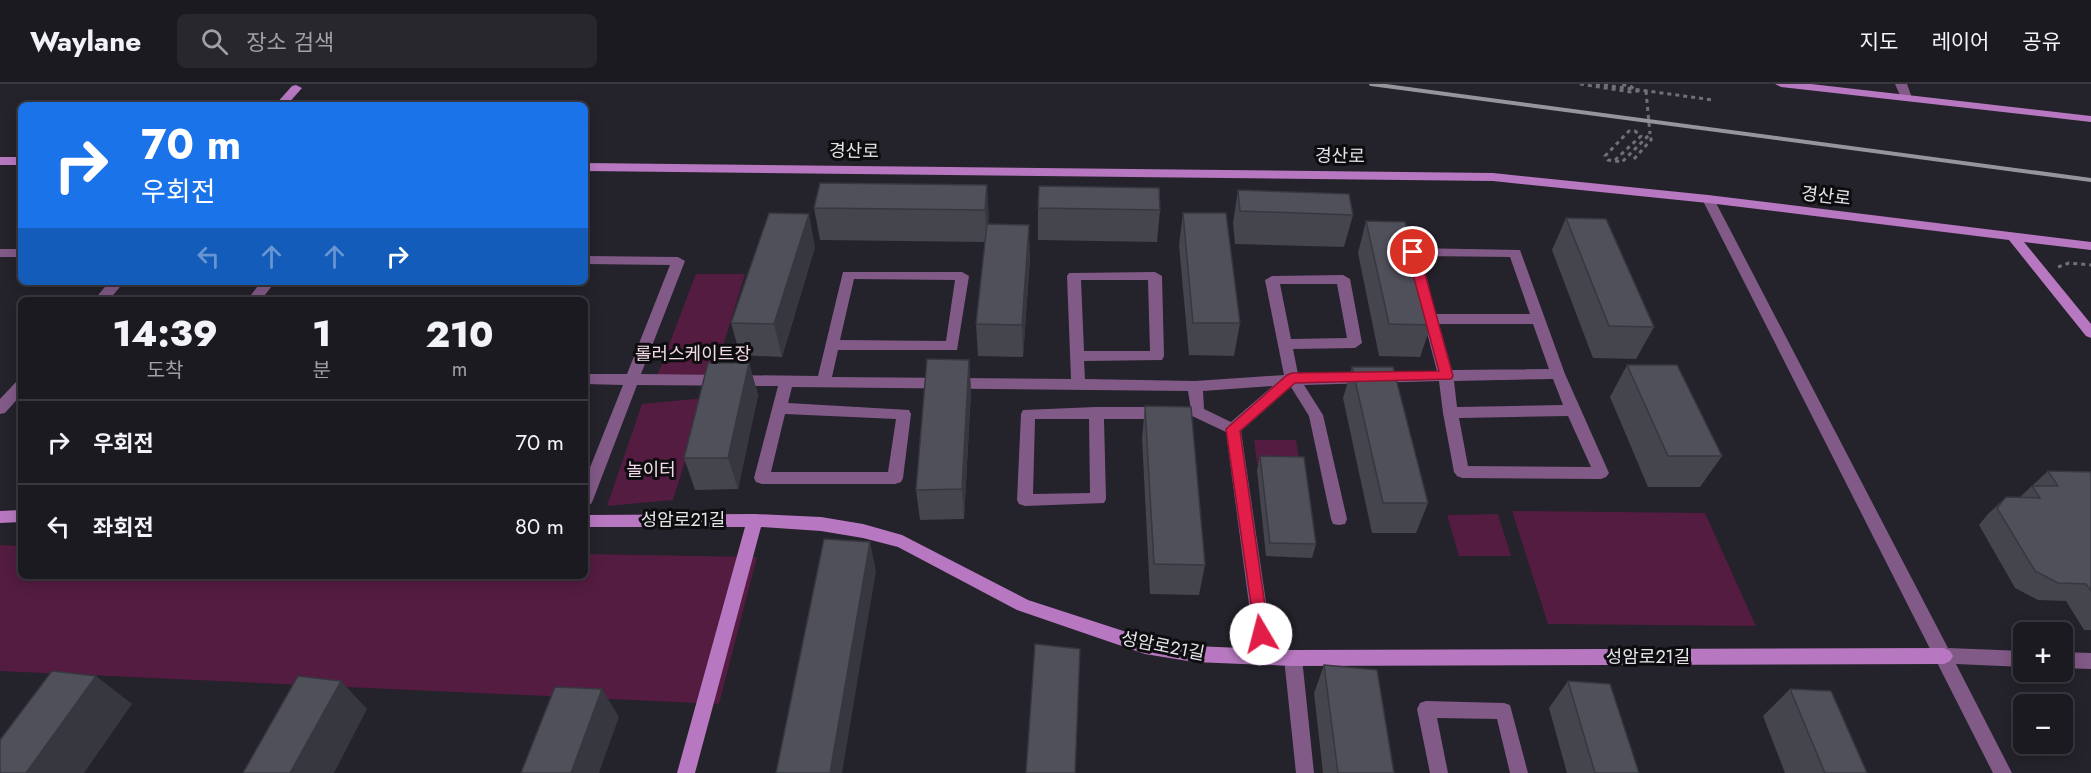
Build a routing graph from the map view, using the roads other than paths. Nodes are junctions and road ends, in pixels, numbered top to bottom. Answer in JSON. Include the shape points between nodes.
{"nodes":[{"id":1,"x":1781,"y":84,"type":"edge"},
{"id":2,"x":1901,"y":84,"type":"edge"},
{"id":3,"x":296,"y":88,"type":"dead end"},
{"id":4,"x":1906,"y":98,"type":"junction"},
{"id":5,"x":284,"y":102,"type":"edge"},
{"id":6,"x":2091,"y":119,"type":"edge"},
{"id":7,"x":0,"y":161,"type":"edge"},
{"id":8,"x":18,"y":161,"type":"edge"},
{"id":9,"x":588,"y":167,"type":"edge"},
{"id":10,"x":1708,"y":199,"type":"junction"},
{"id":11,"x":2013,"y":237,"type":"junction"},
{"id":12,"x":2091,"y":246,"type":"edge"},
{"id":13,"x":18,"y":253,"type":"edge"},
{"id":14,"x":0,"y":254,"type":"edge"},
{"id":15,"x":588,"y":260,"type":"edge"},
{"id":16,"x":114,"y":285,"type":"edge"},
{"id":17,"x":266,"y":285,"type":"edge"},
{"id":18,"x":103,"y":297,"type":"edge"},
{"id":19,"x":256,"y":297,"type":"edge"},
{"id":20,"x":1431,"y":319,"type":"junction"},
{"id":21,"x":1539,"y":319,"type":"junction"},
{"id":22,"x":2091,"y":333,"type":"edge"},
{"id":23,"x":1285,"y":344,"type":"junction"},
{"id":24,"x":833,"y":345,"type":"junction"},
{"id":25,"x":1077,"y":356,"type":"junction"},
{"id":26,"x":1558,"y":374,"type":"junction"},
{"id":27,"x":1446,"y":376,"type":"junction"},
{"id":28,"x":1292,"y":378,"type":"junction"},
{"id":29,"x":588,"y":380,"type":"edge"},
{"id":30,"x":632,"y":380,"type":"junction"},
{"id":31,"x":786,"y":382,"type":"junction"},
{"id":32,"x":824,"y":382,"type":"junction"},
{"id":33,"x":1078,"y":384,"type":"junction"},
{"id":34,"x":1195,"y":386,"type":"junction"},
{"id":35,"x":18,"y":389,"type":"edge"},
{"id":36,"x":780,"y":408,"type":"junction"},
{"id":37,"x":0,"y":409,"type":"edge"},
{"id":38,"x":1574,"y":410,"type":"junction"},
{"id":39,"x":1186,"y":412,"type":"junction"},
{"id":40,"x":1096,"y":413,"type":"junction"},
{"id":41,"x":1450,"y":413,"type":"junction"},
{"id":42,"x":1233,"y":429,"type":"junction"},
{"id":43,"x":588,"y":492,"type":"edge"},
{"id":44,"x":18,"y":516,"type":"edge"},
{"id":45,"x":0,"y":517,"type":"edge"},
{"id":46,"x":1339,"y":519,"type":"dead end"},
{"id":47,"x":755,"y":520,"type":"junction"},
{"id":48,"x":588,"y":521,"type":"edge"},
{"id":49,"x":1944,"y":656,"type":"junction"},
{"id":50,"x":1265,"y":657,"type":"junction"},
{"id":51,"x":1293,"y":658,"type":"junction"},
{"id":52,"x":2013,"y":659,"type":"edge"},
{"id":53,"x":2073,"y":661,"type":"edge"},
{"id":54,"x":2091,"y":662,"type":"edge"},
{"id":55,"x":686,"y":773,"type":"edge"},
{"id":56,"x":1305,"y":773,"type":"edge"},
{"id":57,"x":1439,"y":773,"type":"edge"},
{"id":58,"x":1519,"y":773,"type":"edge"},
{"id":59,"x":2003,"y":773,"type":"edge"}],
"edges":[{"from":1,"to":4,"type":"street"},
{"from":2,"to":4,"type":"street"},
{"from":3,"to":5,"type":"street"},
{"from":4,"to":6,"type":"street"},
{"from":7,"to":8,"type":"street"},
{"from":9,"to":10,"type":"street","name":"경산로","via":[[1442,175]]},
{"from":10,"to":11,"type":"street","name":"경산로"},
{"from":10,"to":49,"type":"street"},
{"from":11,"to":12,"type":"street","name":"경산로"},
{"from":11,"to":22,"type":"street"},
{"from":13,"to":14,"type":"street"},
{"from":15,"to":30,"type":"street","via":[[678,261]]},
{"from":16,"to":18,"type":"street"},
{"from":17,"to":19,"type":"street"},
{"from":20,"to":21,"type":"street"},
{"from":20,"to":21,"type":"street","via":[[1413,252],[1515,253]]},
{"from":20,"to":27,"type":"street"},
{"from":21,"to":26,"type":"street"},
{"from":23,"to":23,"type":"street","via":[[1272,280],[1343,279],[1355,344]]},
{"from":23,"to":28,"type":"street"},
{"from":24,"to":24,"type":"street","via":[[848,275],[962,276],[952,346]]},
{"from":24,"to":32,"type":"street"},
{"from":25,"to":25,"type":"street","via":[[1074,276],[1155,276],[1157,356]]},
{"from":25,"to":33,"type":"street"},
{"from":26,"to":27,"type":"street"},
{"from":26,"to":38,"type":"street"},
{"from":27,"to":28,"type":"street"},
{"from":27,"to":41,"type":"street"},
{"from":28,"to":34,"type":"street"},
{"from":28,"to":42,"type":"street"},
{"from":28,"to":46,"type":"street","via":[[1316,415]]},
{"from":29,"to":30,"type":"street"},
{"from":30,"to":31,"type":"street"},
{"from":30,"to":43,"type":"street"},
{"from":31,"to":32,"type":"street"},
{"from":31,"to":36,"type":"street"},
{"from":32,"to":33,"type":"street"},
{"from":33,"to":34,"type":"street"},
{"from":34,"to":39,"type":"street"},
{"from":35,"to":37,"type":"street"},
{"from":36,"to":36,"type":"street","via":[[762,478],[895,478],[904,414]]},
{"from":38,"to":41,"type":"street"},
{"from":38,"to":41,"type":"street","via":[[1601,473],[1462,472]]},
{"from":39,"to":40,"type":"street"},
{"from":39,"to":42,"type":"street"},
{"from":40,"to":40,"type":"street","via":[[1028,414],[1025,500],[1098,499]]},
{"from":42,"to":50,"type":"street"},
{"from":44,"to":45,"type":"street"},
{"from":47,"to":48,"type":"street","name":"성암로21길"},
{"from":47,"to":50,"type":"street","name":"성암로21길","via":[[821,524],[902,542],[1023,605],[1145,646],[1194,654]]},
{"from":47,"to":55,"type":"street"},
{"from":49,"to":51,"type":"street","name":"성암로21길"},
{"from":49,"to":52,"type":"street"},
{"from":49,"to":59,"type":"street"},
{"from":50,"to":51,"type":"street","name":"성암로21길"},
{"from":51,"to":56,"type":"street"},
{"from":53,"to":54,"type":"street"},
{"from":57,"to":58,"type":"street","via":[[1426,709],[1504,711]]}]}
